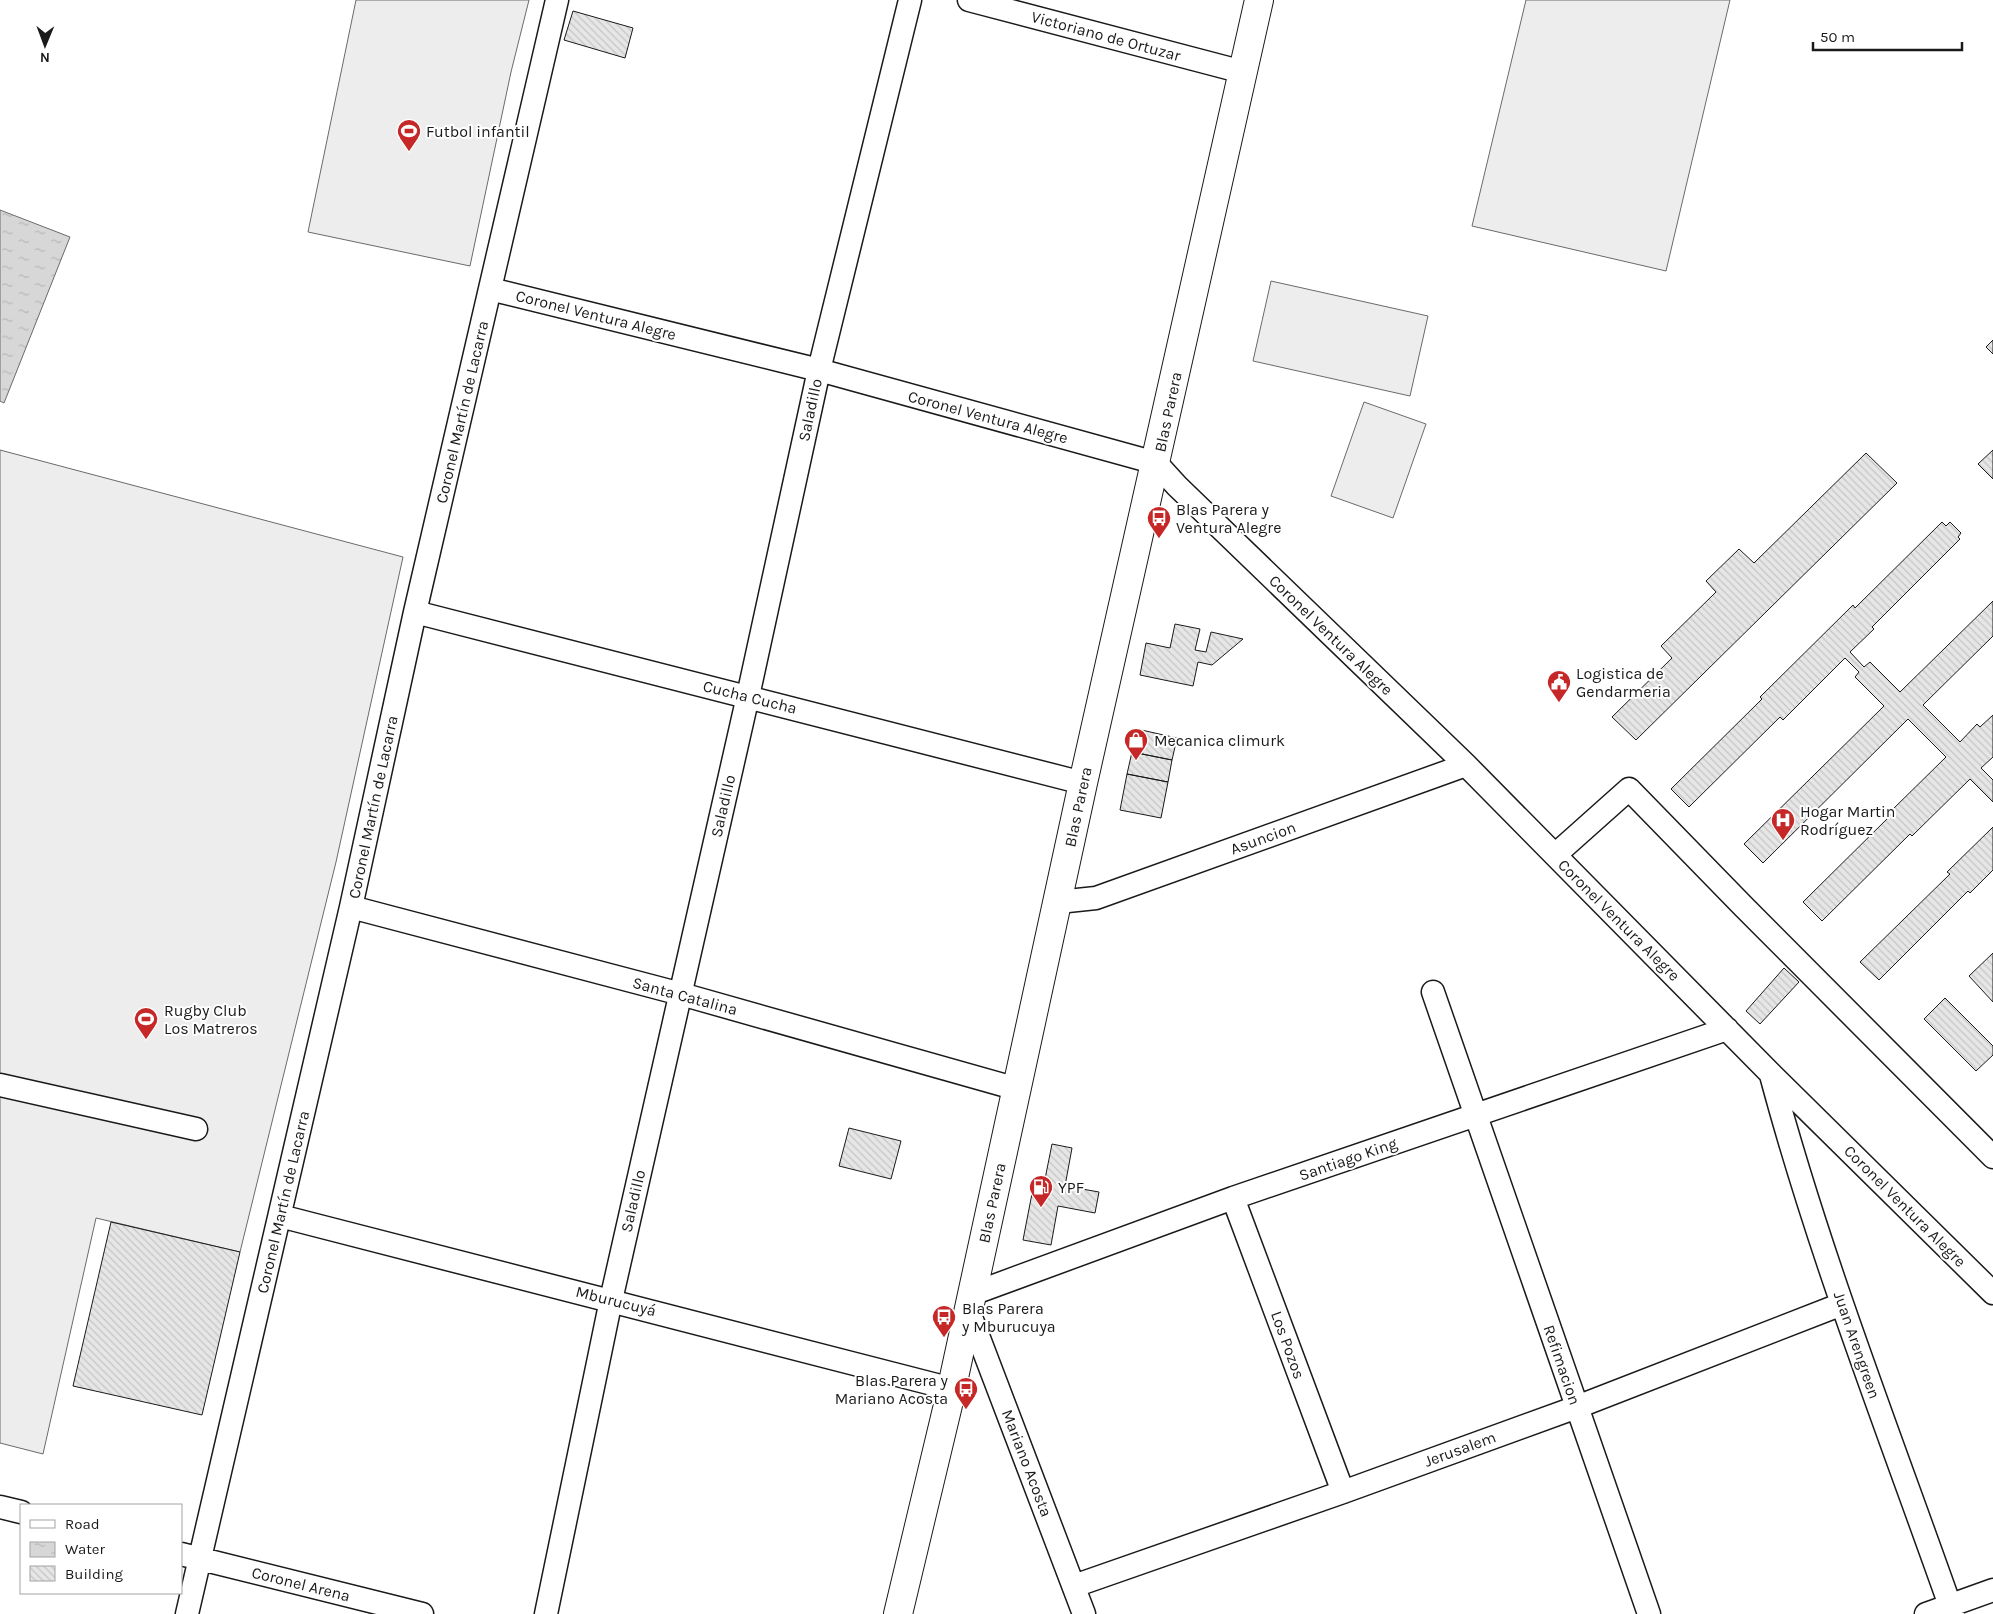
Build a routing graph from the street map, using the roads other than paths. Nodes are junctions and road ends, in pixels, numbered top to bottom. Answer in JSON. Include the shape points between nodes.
{"nodes":[{"id":1,"x":557,"y":0,"type":"edge"},
{"id":2,"x":910,"y":0,"type":"edge"},
{"id":3,"x":969,"y":0,"type":"edge"},
{"id":4,"x":1259,"y":0,"type":"edge"},
{"id":5,"x":1243,"y":72,"type":"junction"},
{"id":6,"x":490,"y":289,"type":"junction"},
{"id":7,"x":819,"y":370,"type":"junction"},
{"id":8,"x":1156,"y":463,"type":"junction"},
{"id":9,"x":416,"y":612,"type":"junction"},
{"id":10,"x":748,"y":696,"type":"junction"},
{"id":11,"x":1466,"y":765,"type":"junction"},
{"id":12,"x":1083,"y":783,"type":"junction"},
{"id":13,"x":1555,"y":855,"type":"junction"},
{"id":14,"x":1058,"y":902,"type":"junction"},
{"id":15,"x":351,"y":907,"type":"junction"},
{"id":16,"x":1433,"y":992,"type":"dead end"},
{"id":17,"x":681,"y":994,"type":"junction"},
{"id":18,"x":1727,"y":1029,"type":"junction"},
{"id":19,"x":1770,"y":1074,"type":"junction"},
{"id":20,"x":0,"y":1085,"type":"edge"},
{"id":21,"x":1017,"y":1089,"type":"junction"},
{"id":22,"x":1474,"y":1115,"type":"junction"},
{"id":23,"x":196,"y":1129,"type":"dead end"},
{"id":24,"x":1993,"y":1157,"type":"edge"},
{"id":25,"x":1233,"y":1198,"type":"junction"},
{"id":26,"x":280,"y":1216,"type":"junction"},
{"id":27,"x":1993,"y":1293,"type":"edge"},
{"id":28,"x":611,"y":1300,"type":"junction"},
{"id":29,"x":970,"y":1303,"type":"junction"},
{"id":30,"x":1842,"y":1304,"type":"junction"},
{"id":31,"x":952,"y":1389,"type":"junction"},
{"id":32,"x":1576,"y":1407,"type":"junction"},
{"id":33,"x":1342,"y":1492,"type":"junction"},
{"id":34,"x":0,"y":1507,"type":"edge"},
{"id":35,"x":20,"y":1512,"type":"edge"},
{"id":36,"x":191,"y":1556,"type":"edge"},
{"id":37,"x":1074,"y":1586,"type":"junction"},
{"id":38,"x":1993,"y":1590,"type":"edge"},
{"id":39,"x":1952,"y":1610,"type":"edge"},
{"id":40,"x":187,"y":1614,"type":"edge"},
{"id":41,"x":422,"y":1614,"type":"edge"},
{"id":42,"x":546,"y":1614,"type":"edge"},
{"id":43,"x":898,"y":1614,"type":"edge"},
{"id":44,"x":1084,"y":1614,"type":"edge"},
{"id":45,"x":1649,"y":1614,"type":"edge"},
{"id":46,"x":1926,"y":1614,"type":"edge"}],
"edges":[{"from":1,"to":6,"type":"street","name":"Coronel Martín de Lacarra"},
{"from":2,"to":7,"type":"street","name":"Saladillo"},
{"from":3,"to":5,"type":"street","name":"Victoriano de Ortuzar"},
{"from":4,"to":5,"type":"main road","name":"Blas Parera"},
{"from":5,"to":8,"type":"main road","name":"Blas Parera"},
{"from":6,"to":7,"type":"street","name":"Coronel Ventura Alegre"},
{"from":6,"to":9,"type":"street","name":"Coronel Martín de Lacarra"},
{"from":7,"to":8,"type":"street","name":"Coronel Ventura Alegre"},
{"from":7,"to":10,"type":"street","name":"Saladillo"},
{"from":8,"to":11,"type":"street","name":"Coronel Ventura Alegre"},
{"from":8,"to":12,"type":"main road","name":"Blas Parera"},
{"from":9,"to":10,"type":"street","name":"Cucha Cucha"},
{"from":9,"to":15,"type":"street","name":"Coronel Martín de Lacarra"},
{"from":10,"to":12,"type":"street","name":"Cucha Cucha"},
{"from":10,"to":17,"type":"street","name":"Saladillo"},
{"from":11,"to":13,"type":"street","name":"Coronel Ventura Alegre"},
{"from":11,"to":14,"type":"street","name":"Asuncion","via":[[1096,898]]},
{"from":12,"to":14,"type":"main road","name":"Blas Parera"},
{"from":13,"to":18,"type":"street","name":"Coronel Ventura Alegre"},
{"from":13,"to":24,"type":"street","via":[[1629,789]]},
{"from":14,"to":21,"type":"main road","name":"Blas Parera"},
{"from":15,"to":17,"type":"street","name":"Santa Catalina"},
{"from":15,"to":26,"type":"street","name":"Coronel Martín de Lacarra"},
{"from":16,"to":22,"type":"street","name":"Refimacion"},
{"from":17,"to":21,"type":"street","name":"Santa Catalina"},
{"from":17,"to":28,"type":"street","name":"Saladillo"},
{"from":18,"to":19,"type":"street","name":"Coronel Ventura Alegre"},
{"from":18,"to":22,"type":"street","name":"Santiago King"},
{"from":19,"to":27,"type":"street","name":"Coronel Ventura Alegre"},
{"from":19,"to":30,"type":"street","name":"Juan Arengreen"},
{"from":20,"to":23,"type":"street"},
{"from":21,"to":29,"type":"main road","name":"Blas Parera"},
{"from":22,"to":25,"type":"street","name":"Santiago King"},
{"from":22,"to":32,"type":"street","name":"Refimacion"},
{"from":25,"to":29,"type":"street","name":"Santiago King"},
{"from":25,"to":33,"type":"street","name":"Los Pozos"},
{"from":26,"to":28,"type":"street","name":"Mburucuyá"},
{"from":26,"to":36,"type":"street","name":"Coronel Martín de Lacarra"},
{"from":28,"to":31,"type":"street","name":"Mburucuyá"},
{"from":28,"to":42,"type":"street","name":"Saladillo"},
{"from":29,"to":31,"type":"main road","name":"Blas Parera"},
{"from":29,"to":37,"type":"street","name":"Mariano Acosta"},
{"from":30,"to":32,"type":"street","name":"Jerusalem"},
{"from":30,"to":39,"type":"street","name":"Juan Arengreen"},
{"from":31,"to":43,"type":"main road","name":"Blas Parera"},
{"from":32,"to":33,"type":"street","name":"Jerusalem"},
{"from":32,"to":45,"type":"street","name":"Refimacion"},
{"from":33,"to":37,"type":"street","name":"Jerusalem"},
{"from":34,"to":35,"type":"street"},
{"from":36,"to":40,"type":"street","name":"Coronel Martín de Lacarra"},
{"from":36,"to":41,"type":"street","name":"Coronel Arena"},
{"from":37,"to":44,"type":"street","name":"Mariano Acosta"},
{"from":38,"to":39,"type":"street"},
{"from":39,"to":46,"type":"street"}]}
